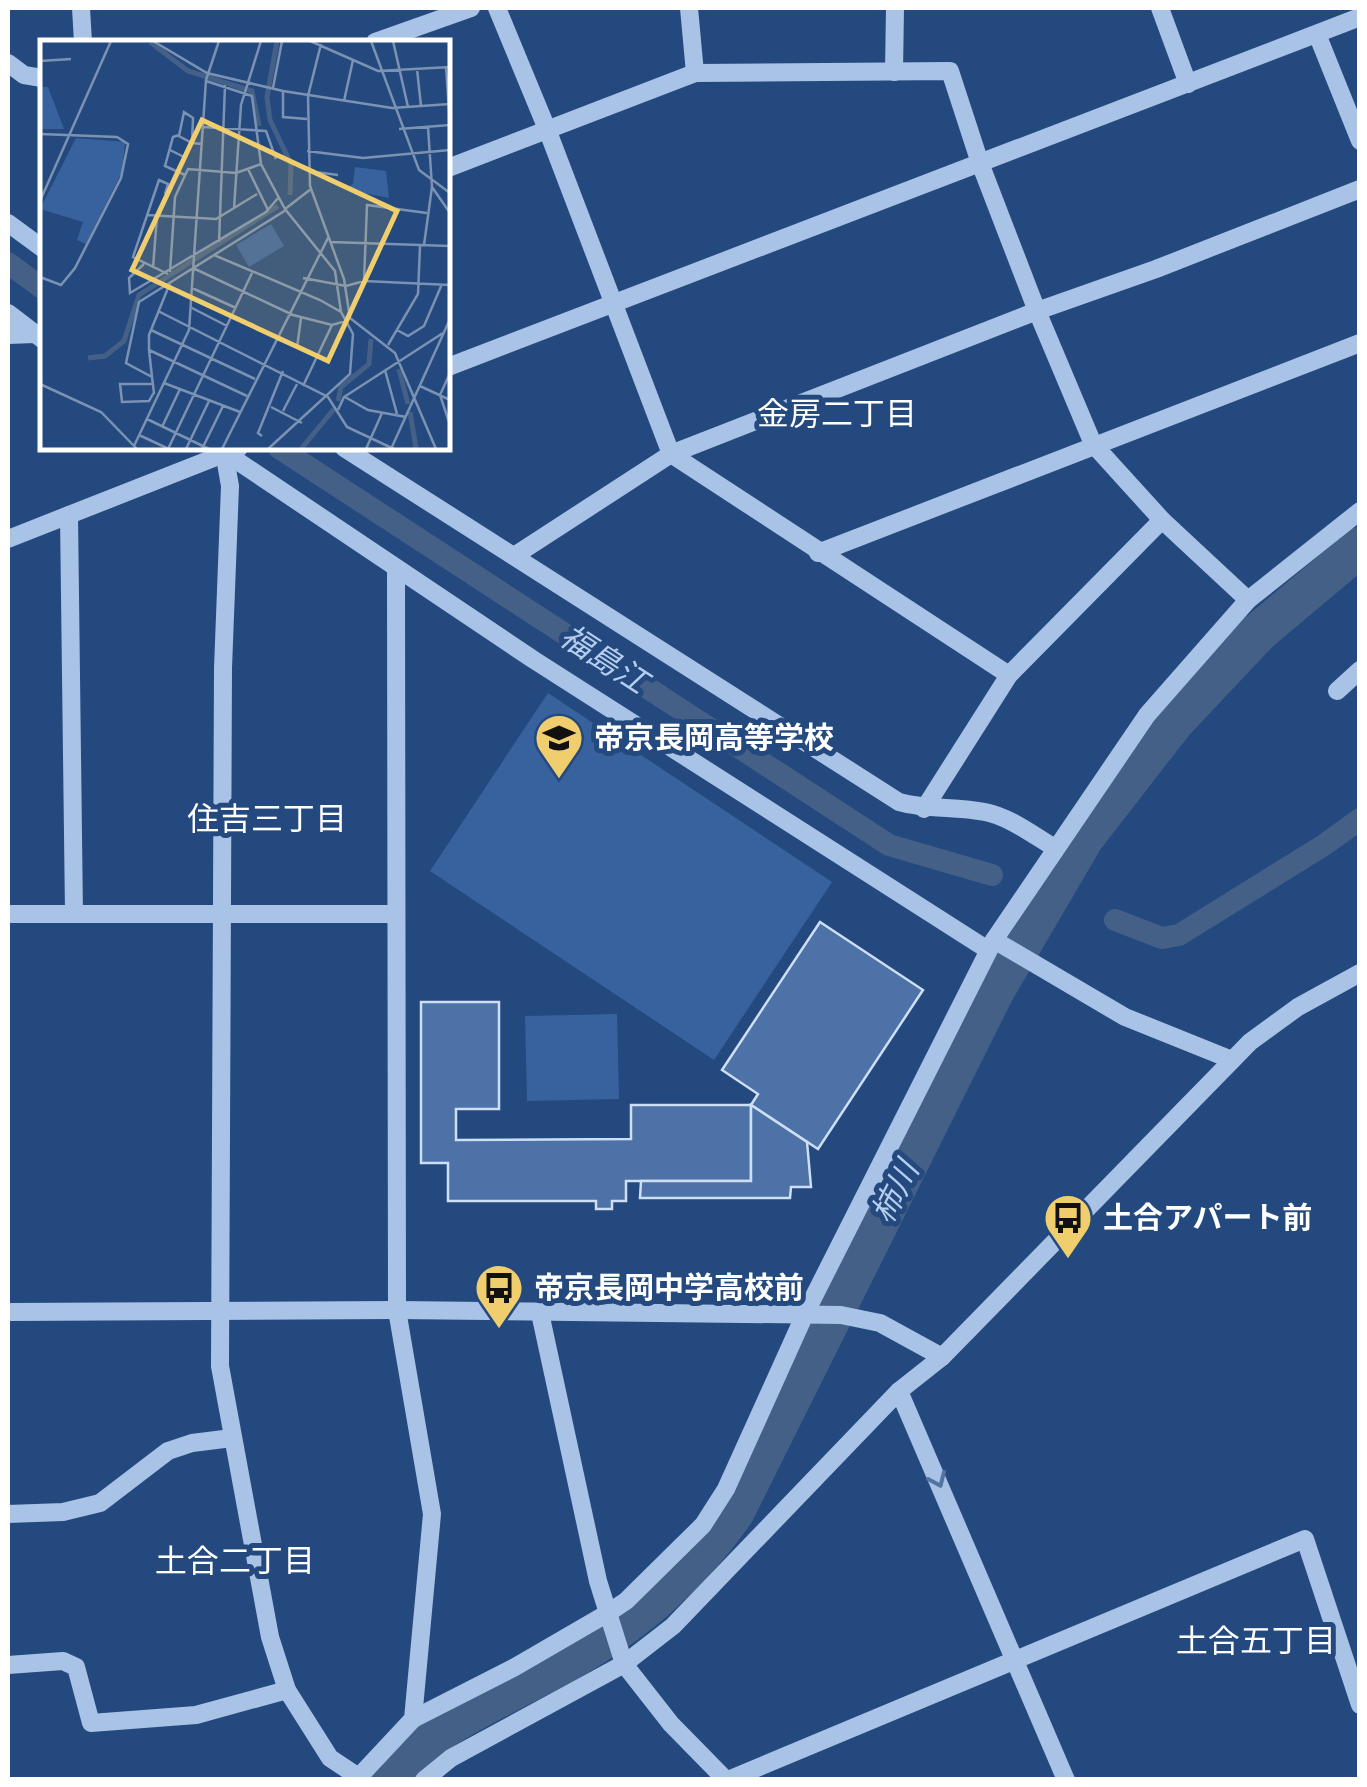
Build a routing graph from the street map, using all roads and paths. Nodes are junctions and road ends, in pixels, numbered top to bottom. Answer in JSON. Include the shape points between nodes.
{"nodes":[{"id":1,"x":81,"y":8,"type":"edge"},
{"id":2,"x":471,"y":8,"type":"edge"},
{"id":3,"x":496,"y":8,"type":"edge"},
{"id":4,"x":688,"y":8,"type":"edge"},
{"id":5,"x":894,"y":8,"type":"edge"},
{"id":6,"x":1160,"y":8,"type":"edge"},
{"id":7,"x":1360,"y":17,"type":"edge"},
{"id":8,"x":1317,"y":34,"type":"junction"},
{"id":9,"x":83,"y":40,"type":"edge"},
{"id":10,"x":381,"y":40,"type":"edge"},
{"id":11,"x":8,"y":63,"type":"edge"},
{"id":12,"x":894,"y":72,"type":"junction"},
{"id":13,"x":694,"y":73,"type":"junction"},
{"id":14,"x":40,"y":78,"type":"edge"},
{"id":15,"x":1188,"y":84,"type":"junction"},
{"id":16,"x":548,"y":129,"type":"junction"},
{"id":17,"x":1360,"y":141,"type":"edge"},
{"id":18,"x":980,"y":164,"type":"junction"},
{"id":19,"x":450,"y":167,"type":"edge"},
{"id":20,"x":1360,"y":189,"type":"edge"},
{"id":21,"x":8,"y":223,"type":"edge"},
{"id":22,"x":40,"y":247,"type":"edge"},
{"id":23,"x":612,"y":303,"type":"junction"},
{"id":24,"x":1037,"y":310,"type":"junction"},
{"id":25,"x":8,"y":314,"type":"edge"},
{"id":26,"x":8,"y":335,"type":"edge"},
{"id":27,"x":39,"y":337,"type":"edge"},
{"id":28,"x":1360,"y":344,"type":"edge"},
{"id":29,"x":450,"y":366,"type":"edge"},
{"id":30,"x":1093,"y":444,"type":"junction"},
{"id":31,"x":228,"y":450,"type":"edge"},
{"id":32,"x":230,"y":450,"type":"edge"},
{"id":33,"x":231,"y":450,"type":"edge"},
{"id":34,"x":347,"y":450,"type":"edge"},
{"id":35,"x":671,"y":454,"type":"junction"},
{"id":36,"x":1360,"y":511,"type":"edge"},
{"id":37,"x":69,"y":515,"type":"junction"},
{"id":38,"x":1162,"y":520,"type":"junction"},
{"id":39,"x":8,"y":539,"type":"edge"},
{"id":40,"x":818,"y":553,"type":"junction"},
{"id":41,"x":514,"y":556,"type":"junction"},
{"id":42,"x":396,"y":569,"type":"junction"},
{"id":43,"x":1248,"y":600,"type":"junction"},
{"id":44,"x":1360,"y":670,"type":"edge"},
{"id":45,"x":1009,"y":676,"type":"junction"},
{"id":46,"x":1337,"y":691,"type":"dead end"},
{"id":47,"x":924,"y":809,"type":"junction"},
{"id":48,"x":1056,"y":848,"type":"junction"},
{"id":49,"x":8,"y":914,"type":"edge"},
{"id":50,"x":74,"y":914,"type":"junction"},
{"id":51,"x":221,"y":914,"type":"junction"},
{"id":52,"x":395,"y":914,"type":"junction"},
{"id":53,"x":994,"y":944,"type":"junction"},
{"id":54,"x":1359,"y":974,"type":"edge"},
{"id":55,"x":1232,"y":1060,"type":"junction"},
{"id":56,"x":396,"y":1310,"type":"junction"},
{"id":57,"x":8,"y":1312,"type":"edge"},
{"id":58,"x":219,"y":1312,"type":"junction"},
{"id":59,"x":540,"y":1313,"type":"junction"},
{"id":60,"x":814,"y":1314,"type":"junction"},
{"id":61,"x":942,"y":1357,"type":"junction"},
{"id":62,"x":900,"y":1391,"type":"junction"},
{"id":63,"x":232,"y":1438,"type":"junction"},
{"id":64,"x":8,"y":1514,"type":"edge"},
{"id":65,"x":608,"y":1614,"type":"junction"},
{"id":66,"x":1016,"y":1658,"type":"junction"},
{"id":67,"x":624,"y":1664,"type":"junction"},
{"id":68,"x":8,"y":1665,"type":"edge"},
{"id":69,"x":287,"y":1690,"type":"junction"},
{"id":70,"x":1360,"y":1705,"type":"edge"},
{"id":71,"x":414,"y":1719,"type":"junction"},
{"id":72,"x":359,"y":1779,"type":"edge"},
{"id":73,"x":424,"y":1780,"type":"edge"},
{"id":74,"x":727,"y":1780,"type":"edge"},
{"id":75,"x":1066,"y":1780,"type":"edge"}],
"edges":[{"from":1,"to":9,"type":"street"},
{"from":2,"to":10,"type":"street"},
{"from":3,"to":16,"type":"street"},
{"from":4,"to":13,"type":"street"},
{"from":5,"to":12,"type":"street"},
{"from":6,"to":15,"type":"street"},
{"from":7,"to":8,"type":"street"},
{"from":8,"to":15,"type":"street"},
{"from":8,"to":17,"type":"street"},
{"from":11,"to":14,"type":"street"},
{"from":12,"to":13,"type":"street"},
{"from":12,"to":18,"type":"street","via":[[950,71]]},
{"from":13,"to":16,"type":"street"},
{"from":15,"to":18,"type":"street"},
{"from":16,"to":19,"type":"street"},
{"from":16,"to":23,"type":"street"},
{"from":18,"to":23,"type":"street"},
{"from":18,"to":24,"type":"street"},
{"from":20,"to":24,"type":"street"},
{"from":21,"to":22,"type":"street"},
{"from":23,"to":29,"type":"street"},
{"from":23,"to":35,"type":"street"},
{"from":24,"to":30,"type":"street"},
{"from":24,"to":35,"type":"street"},
{"from":25,"to":27,"type":"street"},
{"from":26,"to":27,"type":"street"},
{"from":28,"to":30,"type":"street"},
{"from":30,"to":38,"type":"street"},
{"from":30,"to":40,"type":"street"},
{"from":31,"to":37,"type":"street"},
{"from":32,"to":51,"type":"street"},
{"from":33,"to":42,"type":"street"},
{"from":34,"to":41,"type":"street"},
{"from":35,"to":40,"type":"street"},
{"from":35,"to":41,"type":"street"},
{"from":36,"to":43,"type":"street"},
{"from":37,"to":39,"type":"street"},
{"from":37,"to":50,"type":"street"},
{"from":38,"to":43,"type":"street"},
{"from":38,"to":45,"type":"street"},
{"from":40,"to":45,"type":"street"},
{"from":41,"to":47,"type":"street","via":[[899,802]]},
{"from":42,"to":52,"type":"street"},
{"from":42,"to":53,"type":"street"},
{"from":43,"to":48,"type":"street","via":[[1146,714]]},
{"from":44,"to":46,"type":"street"},
{"from":45,"to":47,"type":"street"},
{"from":47,"to":48,"type":"street","via":[[1002,817]]},
{"from":48,"to":53,"type":"street"},
{"from":49,"to":50,"type":"street"},
{"from":50,"to":51,"type":"street"},
{"from":51,"to":52,"type":"street"},
{"from":51,"to":58,"type":"street"},
{"from":52,"to":56,"type":"street"},
{"from":53,"to":55,"type":"street","via":[[1125,1017]]},
{"from":53,"to":60,"type":"street"},
{"from":54,"to":55,"type":"street","via":[[1272,1025]]},
{"from":55,"to":61,"type":"street"},
{"from":56,"to":58,"type":"street"},
{"from":56,"to":59,"type":"street"},
{"from":56,"to":71,"type":"street","via":[[432,1514]]},
{"from":57,"to":58,"type":"street"},
{"from":58,"to":63,"type":"street"},
{"from":59,"to":60,"type":"street"},
{"from":59,"to":65,"type":"street"},
{"from":60,"to":61,"type":"street","via":[[880,1323]]},
{"from":60,"to":65,"type":"street","via":[[702,1525]]},
{"from":61,"to":62,"type":"street"},
{"from":62,"to":66,"type":"street","one_way":true},
{"from":62,"to":67,"type":"street","via":[[673,1626]]},
{"from":63,"to":64,"type":"street","via":[[168,1451],[100,1503]]},
{"from":63,"to":69,"type":"street","via":[[270,1636]]},
{"from":65,"to":67,"type":"street"},
{"from":65,"to":71,"type":"street"},
{"from":66,"to":70,"type":"street","via":[[1305,1539]]},
{"from":66,"to":74,"type":"street"},
{"from":66,"to":75,"type":"street"},
{"from":67,"to":73,"type":"street","via":[[451,1758]]},
{"from":67,"to":74,"type":"street"},
{"from":68,"to":69,"type":"street","via":[[62,1660],[76,1668],[91,1722],[196,1715]]},
{"from":69,"to":72,"type":"street","via":[[330,1758]]},
{"from":71,"to":72,"type":"street"}]}
